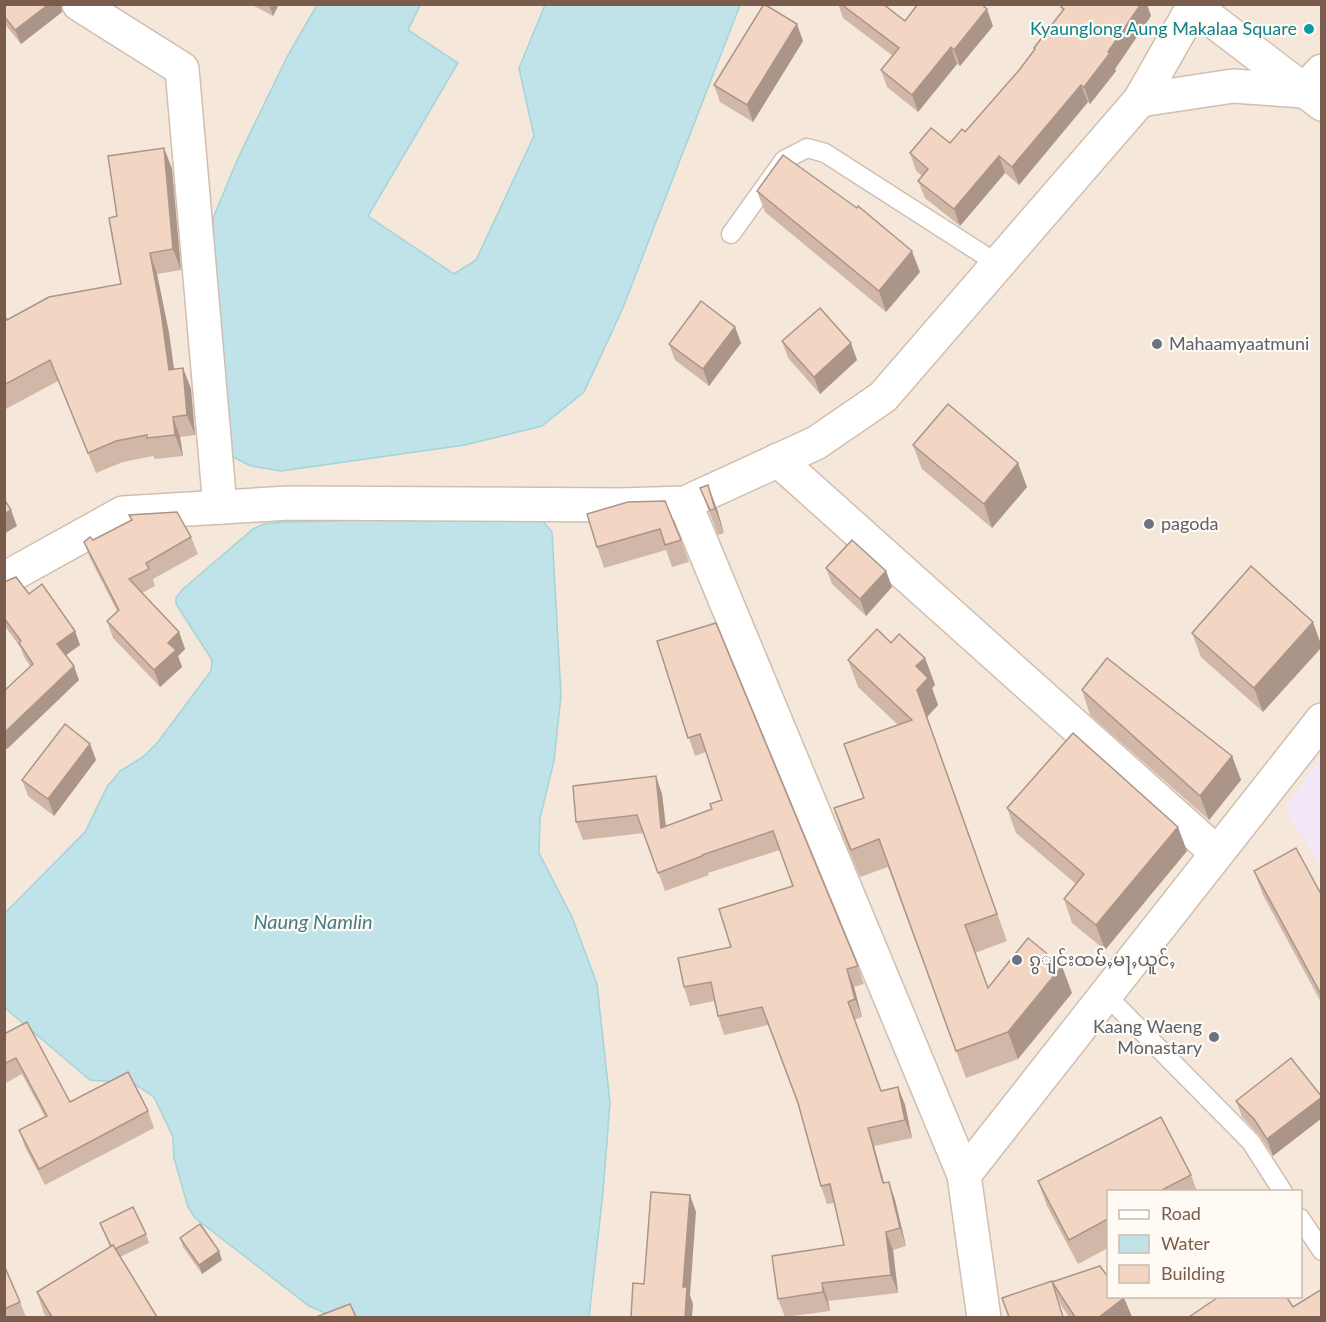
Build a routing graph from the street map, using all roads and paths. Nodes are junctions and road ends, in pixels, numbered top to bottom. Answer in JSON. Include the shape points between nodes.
{"nodes":[{"id":1,"x":79,"y":4,"type":"edge"},
{"id":2,"x":1192,"y":6,"type":"edge"},
{"id":3,"x":1315,"y":89,"type":"edge"},
{"id":4,"x":1140,"y":100,"type":"junction"},
{"id":5,"x":731,"y":234,"type":"dead end"},
{"id":6,"x":998,"y":264,"type":"junction"},
{"id":7,"x":778,"y":460,"type":"junction"},
{"id":8,"x":685,"y":503,"type":"junction"},
{"id":9,"x":220,"y":507,"type":"junction"},
{"id":10,"x":4,"y":579,"type":"edge"},
{"id":11,"x":1322,"y":720,"type":"edge"},
{"id":12,"x":1217,"y":853,"type":"junction"},
{"id":13,"x":1106,"y":995,"type":"junction"},
{"id":14,"x":964,"y":1175,"type":"junction"},
{"id":15,"x":1282,"y":1190,"type":"edge"},
{"id":16,"x":1302,"y":1221,"type":"edge"},
{"id":17,"x":1322,"y":1251,"type":"edge"},
{"id":18,"x":984,"y":1317,"type":"edge"}],
"edges":[{"from":1,"to":9,"type":"street","via":[[182,69]]},
{"from":2,"to":3,"type":"street"},
{"from":2,"to":4,"type":"street"},
{"from":3,"to":4,"type":"street","via":[[1233,86]]},
{"from":4,"to":6,"type":"street"},
{"from":5,"to":6,"type":"lane","via":[[784,160],[807,148],[825,153]]},
{"from":6,"to":7,"type":"street","via":[[883,397],[816,442]]},
{"from":7,"to":8,"type":"street"},
{"from":7,"to":12,"type":"street"},
{"from":8,"to":9,"type":"street","via":[[289,503]]},
{"from":8,"to":14,"type":"street"},
{"from":9,"to":10,"type":"street","via":[[123,513]]},
{"from":11,"to":12,"type":"street"},
{"from":12,"to":13,"type":"street"},
{"from":13,"to":14,"type":"street"},
{"from":13,"to":15,"type":"lane","via":[[1251,1142]]},
{"from":14,"to":18,"type":"street"},
{"from":16,"to":17,"type":"lane"}]}
